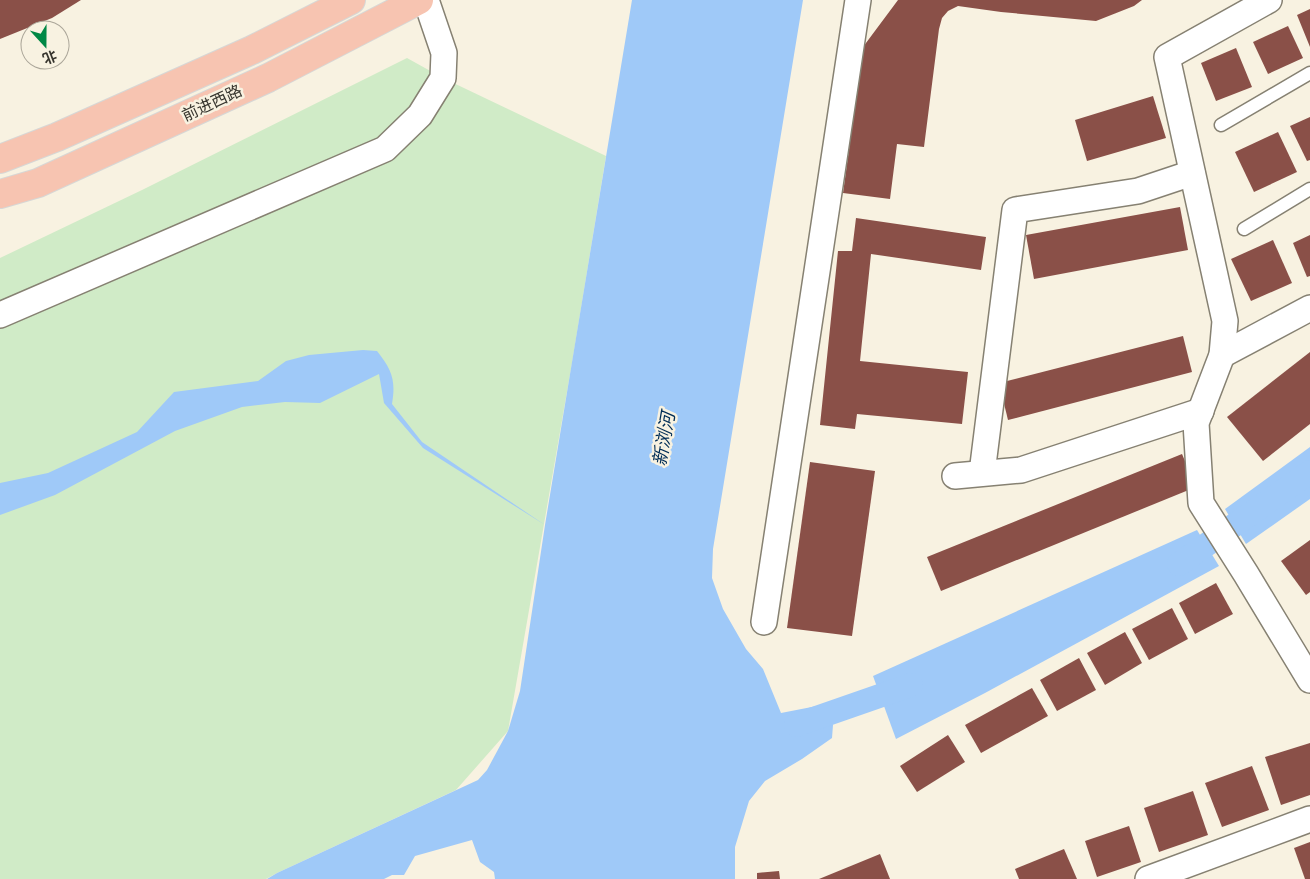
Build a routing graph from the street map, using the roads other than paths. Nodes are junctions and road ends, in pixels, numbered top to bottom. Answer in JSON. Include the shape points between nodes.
{"nodes":[{"id":1,"x":351,"y":0,"type":"edge"},
{"id":2,"x":419,"y":0,"type":"edge"},
{"id":3,"x":426,"y":0,"type":"edge"},
{"id":4,"x":858,"y":0,"type":"edge"},
{"id":5,"x":1268,"y":0,"type":"edge"},
{"id":6,"x":1310,"y":73,"type":"edge"},
{"id":7,"x":1221,"y":125,"type":"dead end"},
{"id":8,"x":0,"y":159,"type":"edge"},
{"id":9,"x":1192,"y":172,"type":"junction"},
{"id":10,"x":1310,"y":189,"type":"edge"},
{"id":11,"x":0,"y":194,"type":"edge"},
{"id":12,"x":1244,"y":229,"type":"dead end"},
{"id":13,"x":1310,"y":308,"type":"edge"},
{"id":14,"x":0,"y":314,"type":"edge"},
{"id":15,"x":1222,"y":355,"type":"junction"},
{"id":16,"x":1201,"y":411,"type":"junction"},
{"id":17,"x":982,"y":473,"type":"junction"},
{"id":18,"x":955,"y":476,"type":"dead end"},
{"id":19,"x":764,"y":622,"type":"dead end"},
{"id":20,"x":1310,"y":680,"type":"edge"},
{"id":21,"x":1310,"y":819,"type":"edge"},
{"id":22,"x":1148,"y":879,"type":"edge"}],
"edges":[{"from":1,"to":8,"type":"main road","name":"前进西路","via":[[252,50]]},
{"from":2,"to":11,"type":"main road","name":"前进西路","via":[[268,78],[38,183]]},
{"from":3,"to":14,"type":"street","via":[[444,53],[443,78],[420,115],[385,149]]},
{"from":4,"to":19,"type":"street"},
{"from":5,"to":9,"type":"street","via":[[1167,57]]},
{"from":6,"to":7,"type":"lane"},
{"from":9,"to":15,"type":"street","via":[[1225,321]]},
{"from":9,"to":17,"type":"street","via":[[1138,191],[1015,210]]},
{"from":10,"to":12,"type":"lane"},
{"from":13,"to":15,"type":"street"},
{"from":15,"to":16,"type":"street"},
{"from":16,"to":17,"type":"street","via":[[1021,470]]},
{"from":16,"to":20,"type":"street","via":[[1196,423],[1201,503]]},
{"from":17,"to":18,"type":"street"},
{"from":21,"to":22,"type":"street"}]}
